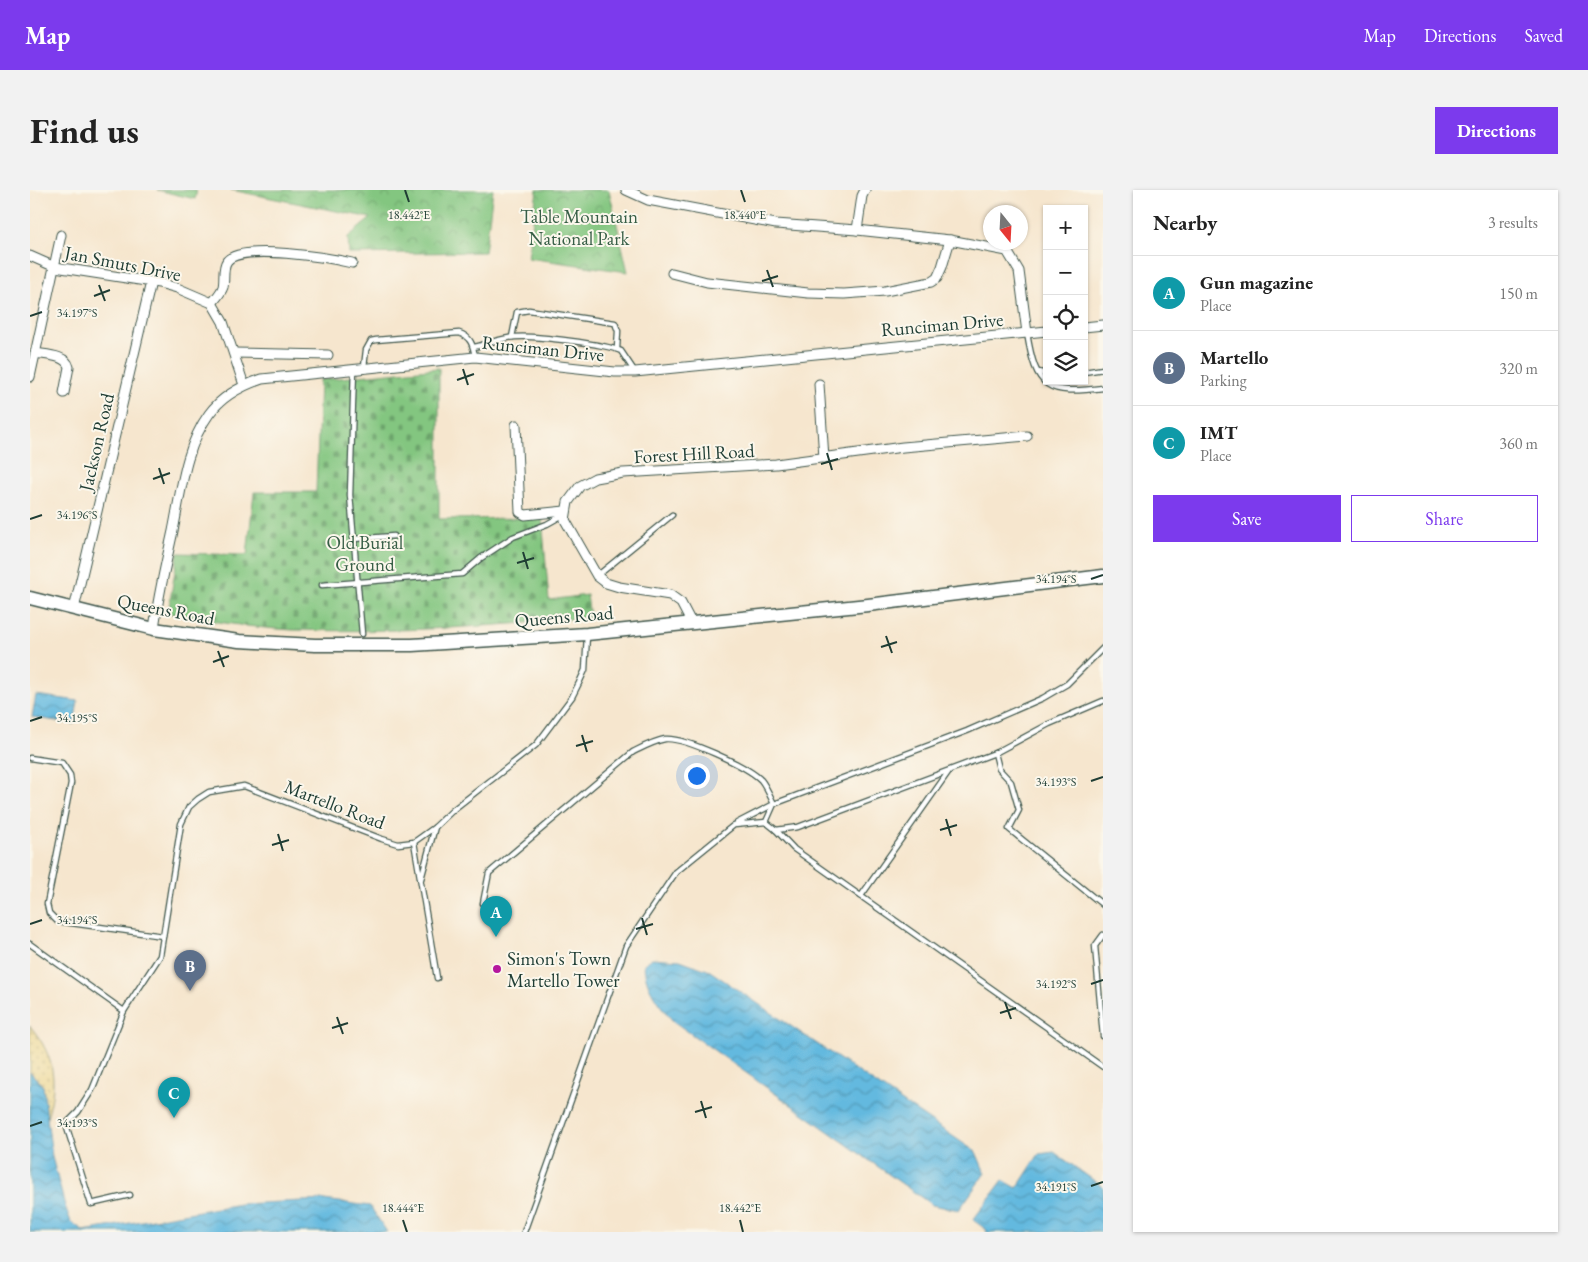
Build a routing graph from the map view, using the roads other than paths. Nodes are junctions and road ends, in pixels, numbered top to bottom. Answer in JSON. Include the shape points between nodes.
{"nodes":[{"id":1,"x":626,"y":190,"type":"edge"},
{"id":2,"x":865,"y":190,"type":"edge"},
{"id":3,"x":858,"y":230,"type":"junction"},
{"id":4,"x":61,"y":235,"type":"dead end"},
{"id":5,"x":950,"y":240,"type":"junction"},
{"id":6,"x":30,"y":256,"type":"edge"},
{"id":7,"x":352,"y":263,"type":"dead end"},
{"id":8,"x":55,"y":267,"type":"junction"},
{"id":9,"x":672,"y":273,"type":"dead end"},
{"id":10,"x":150,"y":282,"type":"junction"},
{"id":11,"x":212,"y":303,"type":"junction"},
{"id":12,"x":1103,"y":325,"type":"edge"},
{"id":13,"x":1088,"y":327,"type":"edge"},
{"id":14,"x":1043,"y":331,"type":"edge"},
{"id":15,"x":1027,"y":333,"type":"junction"},
{"id":16,"x":512,"y":337,"type":"junction"},
{"id":17,"x":617,"y":349,"type":"junction"},
{"id":18,"x":474,"y":352,"type":"junction"},
{"id":19,"x":35,"y":353,"type":"junction"},
{"id":20,"x":234,"y":354,"type":"junction"},
{"id":21,"x":328,"y":355,"type":"dead end"},
{"id":22,"x":364,"y":367,"type":"junction"},
{"id":23,"x":354,"y":368,"type":"junction"},
{"id":24,"x":1103,"y":369,"type":"edge"},
{"id":25,"x":1088,"y":371,"type":"edge"},
{"id":26,"x":635,"y":372,"type":"junction"},
{"id":27,"x":1038,"y":372,"type":"junction"},
{"id":28,"x":1043,"y":373,"type":"edge"},
{"id":29,"x":30,"y":377,"type":"edge"},
{"id":30,"x":819,"y":384,"type":"dead end"},
{"id":31,"x":244,"y":385,"type":"junction"},
{"id":32,"x":1103,"y":388,"type":"edge"},
{"id":33,"x":64,"y":393,"type":"dead end"},
{"id":34,"x":516,"y":424,"type":"dead end"},
{"id":35,"x":1027,"y":436,"type":"dead end"},
{"id":36,"x":824,"y":458,"type":"junction"},
{"id":37,"x":565,"y":513,"type":"junction"},
{"id":38,"x":672,"y":515,"type":"dead end"},
{"id":39,"x":394,"y":536,"type":"dead end"},
{"id":40,"x":353,"y":539,"type":"junction"},
{"id":41,"x":596,"y":576,"type":"junction"},
{"id":42,"x":1103,"y":576,"type":"edge"},
{"id":43,"x":357,"y":582,"type":"junction"},
{"id":44,"x":322,"y":585,"type":"dead end"},
{"id":45,"x":30,"y":598,"type":"edge"},
{"id":46,"x":74,"y":609,"type":"junction"},
{"id":47,"x":692,"y":624,"type":"junction"},
{"id":48,"x":154,"y":628,"type":"junction"},
{"id":49,"x":362,"y":634,"type":"dead end"},
{"id":50,"x":587,"y":634,"type":"junction"},
{"id":51,"x":1103,"y":648,"type":"edge"},
{"id":52,"x":1103,"y":701,"type":"edge"},
{"id":53,"x":995,"y":753,"type":"junction"},
{"id":54,"x":30,"y":758,"type":"edge"},
{"id":55,"x":950,"y":770,"type":"junction"},
{"id":56,"x":774,"y":804,"type":"junction"},
{"id":57,"x":766,"y":822,"type":"junction"},
{"id":58,"x":734,"y":824,"type":"junction"},
{"id":59,"x":435,"y":827,"type":"junction"},
{"id":60,"x":776,"y":830,"type":"junction"},
{"id":61,"x":414,"y":842,"type":"junction"},
{"id":62,"x":420,"y":880,"type":"junction"},
{"id":63,"x":861,"y":896,"type":"junction"},
{"id":64,"x":484,"y":903,"type":"dead end"},
{"id":65,"x":1103,"y":905,"type":"edge"},
{"id":66,"x":1103,"y":935,"type":"edge"},
{"id":67,"x":163,"y":936,"type":"junction"},
{"id":68,"x":30,"y":944,"type":"edge"},
{"id":69,"x":437,"y":978,"type":"dead end"},
{"id":70,"x":124,"y":1011,"type":"junction"},
{"id":71,"x":1103,"y":1036,"type":"edge"},
{"id":72,"x":1103,"y":1067,"type":"edge"},
{"id":73,"x":130,"y":1195,"type":"dead end"},
{"id":74,"x":524,"y":1232,"type":"edge"}],
"edges":[{"from":1,"to":3,"type":"street","via":[[648,200],[776,224]]},
{"from":2,"to":3,"type":"street"},
{"from":3,"to":5,"type":"street"},
{"from":4,"to":8,"type":"street"},
{"from":5,"to":9,"type":"street","via":[[937,278],[885,291],[808,293],[707,282]]},
{"from":5,"to":15,"type":"street","via":[[1007,251],[1014,259],[1022,284]]},
{"from":6,"to":8,"type":"street","name":"Jan Smuts Drive"},
{"from":7,"to":11,"type":"street","via":[[316,255],[240,254],[225,264],[223,286]]},
{"from":8,"to":10,"type":"street","name":"Jan Smuts Drive"},
{"from":8,"to":19,"type":"street"},
{"from":10,"to":11,"type":"street","name":"Jan Smuts Drive","via":[[177,288]]},
{"from":10,"to":46,"type":"street","name":"Jackson Road"},
{"from":11,"to":20,"type":"street","via":[[223,322]]},
{"from":12,"to":13,"type":"street"},
{"from":14,"to":15,"type":"street","name":"Runciman Drive"},
{"from":15,"to":26,"type":"street","name":"Runciman Drive"},
{"from":15,"to":27,"type":"lane","via":[[1032,361]]},
{"from":16,"to":17,"type":"lane","via":[[527,336]]},
{"from":16,"to":17,"type":"lane","via":[[517,312],[529,310],[615,323]]},
{"from":16,"to":18,"type":"lane"},
{"from":17,"to":26,"type":"lane"},
{"from":18,"to":22,"type":"street","name":"Runciman Drive"},
{"from":18,"to":22,"type":"lane","via":[[467,335],[459,333],[376,340],[371,341],[366,350]]},
{"from":18,"to":26,"type":"street","name":"Runciman Drive"},
{"from":19,"to":29,"type":"street"},
{"from":19,"to":33,"type":"street","via":[[64,359],[68,363]]},
{"from":20,"to":21,"type":"street"},
{"from":20,"to":31,"type":"street"},
{"from":22,"to":23,"type":"street","name":"Runciman Drive"},
{"from":23,"to":31,"type":"street","name":"Runciman Drive","via":[[278,376]]},
{"from":23,"to":40,"type":"lane","via":[[350,495]]},
{"from":24,"to":25,"type":"lane"},
{"from":27,"to":28,"type":"lane"},
{"from":27,"to":32,"type":"lane","via":[[1044,383],[1054,389]]},
{"from":30,"to":36,"type":"street"},
{"from":31,"to":48,"type":"street","name":"Runciman Drive","via":[[209,413],[194,442]]},
{"from":34,"to":37,"type":"street","via":[[520,512],[525,516]]},
{"from":35,"to":36,"type":"street","name":"Forest Hill Road"},
{"from":36,"to":37,"type":"street","name":"Forest Hill Road","via":[[608,475],[594,478],[572,493]]},
{"from":37,"to":41,"type":"street","via":[[567,527]]},
{"from":37,"to":43,"type":"lane","via":[[513,537],[462,574]]},
{"from":38,"to":41,"type":"lane"},
{"from":39,"to":40,"type":"lane"},
{"from":40,"to":43,"type":"lane"},
{"from":41,"to":47,"type":"street","via":[[619,587],[670,595],[681,603]]},
{"from":42,"to":47,"type":"main road","name":"Queens Road"},
{"from":43,"to":44,"type":"lane"},
{"from":43,"to":49,"type":"lane"},
{"from":45,"to":46,"type":"main road","name":"Queens Road"},
{"from":46,"to":48,"type":"main road","name":"Queens Road"},
{"from":47,"to":50,"type":"main road","name":"Queens Road"},
{"from":48,"to":50,"type":"main road","name":"Queens Road","via":[[239,641],[315,645],[483,642]]},
{"from":50,"to":59,"type":"lane","via":[[584,670],[579,683],[536,746]]},
{"from":51,"to":56,"type":"lane","via":[[1066,684],[1044,698],[967,731]]},
{"from":52,"to":53,"type":"lane","via":[[1049,724]]},
{"from":53,"to":55,"type":"lane"},
{"from":53,"to":65,"type":"lane","via":[[999,769],[1011,782],[1019,810],[1009,829]]},
{"from":54,"to":67,"type":"lane","via":[[62,763],[71,783],[47,904],[49,913],[57,921]]},
{"from":55,"to":60,"type":"lane","via":[[798,827]]},
{"from":55,"to":63,"type":"lane"},
{"from":56,"to":57,"type":"lane"},
{"from":56,"to":58,"type":"lane"},
{"from":56,"to":64,"type":"lane","via":[[762,781],[749,771],[692,744],[667,739],[653,742],[633,752],[490,873]]},
{"from":57,"to":58,"type":"lane"},
{"from":57,"to":60,"type":"lane"},
{"from":58,"to":74,"type":"lane","via":[[676,872],[626,946]]},
{"from":59,"to":61,"type":"lane"},
{"from":59,"to":62,"type":"lane"},
{"from":60,"to":63,"type":"lane","via":[[794,849]]},
{"from":61,"to":62,"type":"lane"},
{"from":61,"to":67,"type":"lane","name":"Martello Road","via":[[398,844],[382,839],[244,786],[209,792],[189,808],[181,824]]},
{"from":62,"to":69,"type":"lane"},
{"from":63,"to":72,"type":"lane"},
{"from":66,"to":71,"type":"lane","via":[[1095,946]]},
{"from":67,"to":70,"type":"lane","name":"Martello Road","via":[[160,956]]},
{"from":68,"to":70,"type":"lane"},
{"from":70,"to":73,"type":"lane","name":"Martello Road","via":[[92,1090],[67,1128],[91,1204]]}]}
